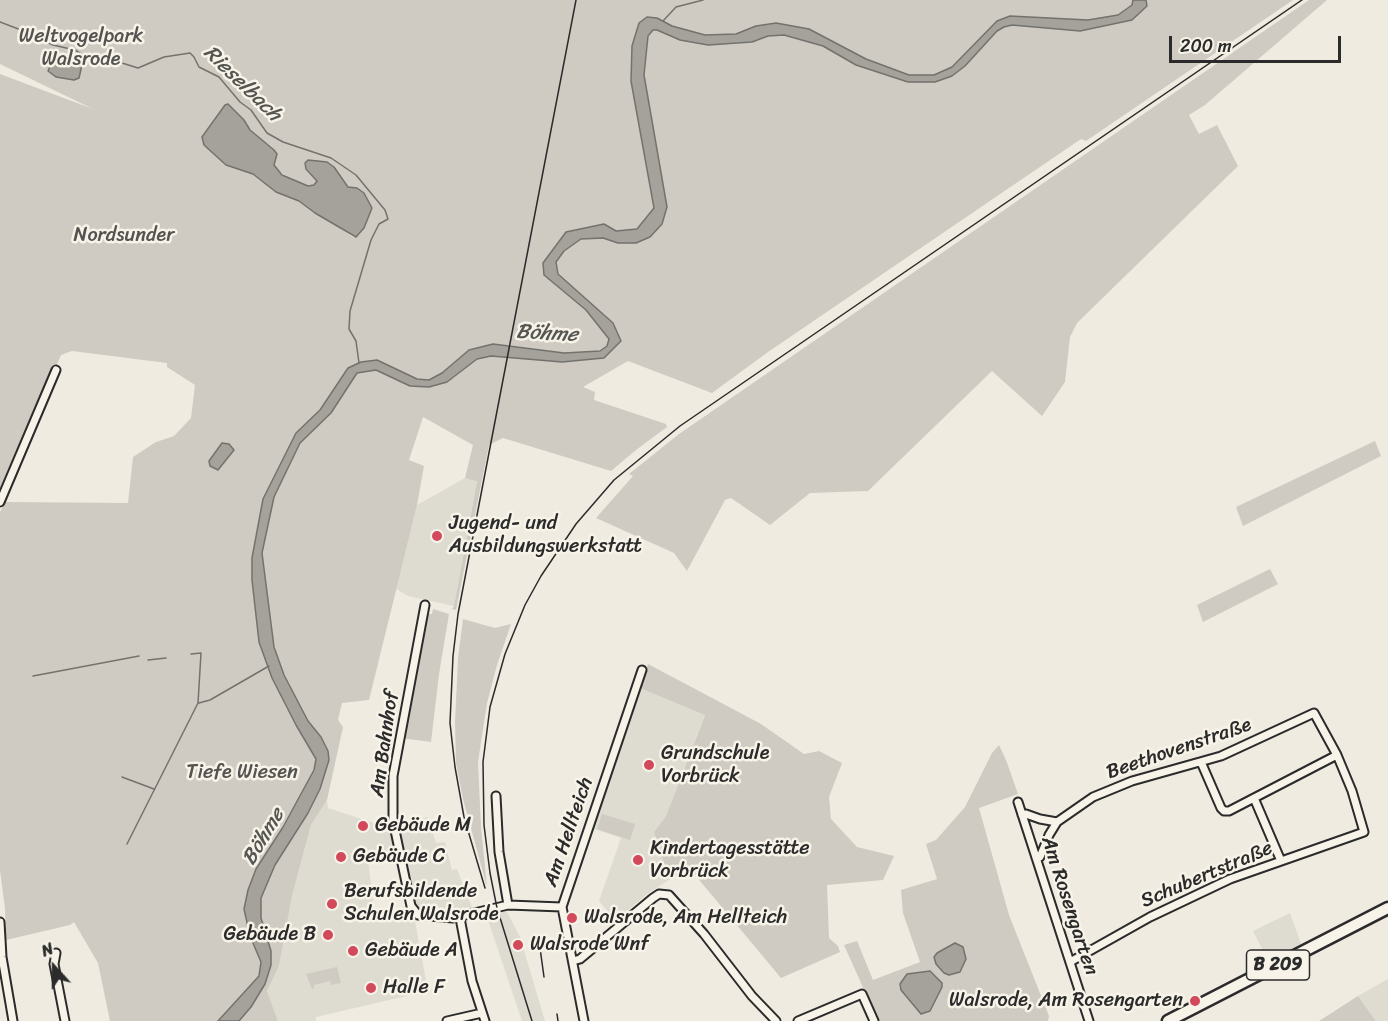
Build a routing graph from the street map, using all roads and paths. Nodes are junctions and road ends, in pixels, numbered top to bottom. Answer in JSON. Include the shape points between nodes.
{"nodes":[{"id":1,"x":56,"y":370,"type":"dead end"},
{"id":2,"x":0,"y":502,"type":"edge"},
{"id":3,"x":425,"y":605,"type":"dead end"},
{"id":4,"x":642,"y":670,"type":"dead end"},
{"id":5,"x":1337,"y":755,"type":"junction"},
{"id":6,"x":1201,"y":762,"type":"junction"},
{"id":7,"x":496,"y":796,"type":"dead end"},
{"id":8,"x":1254,"y":798,"type":"junction"},
{"id":9,"x":1018,"y":802,"type":"dead end"},
{"id":10,"x":1023,"y":815,"type":"junction"},
{"id":11,"x":1058,"y":822,"type":"junction"},
{"id":12,"x":1036,"y":858,"type":"junction"},
{"id":13,"x":1281,"y":861,"type":"junction"},
{"id":14,"x":508,"y":905,"type":"junction"},
{"id":15,"x":562,"y":907,"type":"junction"},
{"id":16,"x":1388,"y":908,"type":"edge"},
{"id":17,"x":460,"y":918,"type":"junction"},
{"id":18,"x":0,"y":922,"type":"edge"},
{"id":19,"x":56,"y":953,"type":"dead end"},
{"id":20,"x":573,"y":961,"type":"junction"},
{"id":21,"x":1070,"y":962,"type":"junction"},
{"id":22,"x":484,"y":1017,"type":"edge"},
{"id":23,"x":13,"y":1021,"type":"edge"},
{"id":24,"x":65,"y":1021,"type":"edge"},
{"id":25,"x":447,"y":1021,"type":"edge"},
{"id":26,"x":584,"y":1021,"type":"edge"},
{"id":27,"x":776,"y":1021,"type":"edge"},
{"id":28,"x":798,"y":1021,"type":"edge"},
{"id":29,"x":874,"y":1021,"type":"edge"},
{"id":30,"x":1089,"y":1021,"type":"edge"},
{"id":31,"x":1168,"y":1021,"type":"edge"}],
"edges":[{"from":1,"to":2,"type":"street"},
{"from":3,"to":17,"type":"street","name":"Am Bahnhof","via":[[393,776],[393,821],[414,912]]},
{"from":4,"to":15,"type":"street","name":"Am Hellteich"},
{"from":5,"to":6,"type":"street","name":"Beethovenstraße","via":[[1314,713],[1240,749]]},
{"from":5,"to":8,"type":"street"},
{"from":5,"to":13,"type":"street","name":"Schubertstraße","via":[[1364,832]]},
{"from":6,"to":8,"type":"street","via":[[1224,811]]},
{"from":6,"to":11,"type":"street","name":"Beethovenstraße","via":[[1112,788]]},
{"from":7,"to":14,"type":"street","via":[[499,852]]},
{"from":8,"to":13,"type":"street"},
{"from":9,"to":10,"type":"street","name":"Am Rosengarten"},
{"from":10,"to":11,"type":"street"},
{"from":10,"to":12,"type":"street","name":"Am Rosengarten"},
{"from":11,"to":12,"type":"street","name":"Beethovenstraße"},
{"from":12,"to":21,"type":"street","name":"Am Rosengarten"},
{"from":13,"to":21,"type":"street","name":"Schubertstraße","via":[[1179,903]]},
{"from":14,"to":15,"type":"street","name":"Am Hellteich"},
{"from":14,"to":17,"type":"street","name":"Am Hellteich"},
{"from":15,"to":20,"type":"street"},
{"from":16,"to":31,"type":"main road","number":"B 209"},
{"from":17,"to":22,"type":"street","via":[[472,981]]},
{"from":18,"to":23,"type":"street"},
{"from":19,"to":24,"type":"street","via":[[54,964]]},
{"from":20,"to":26,"type":"street"},
{"from":20,"to":27,"type":"street","via":[[653,898],[669,895]]},
{"from":21,"to":30,"type":"street","name":"Am Rosengarten"},
{"from":22,"to":25,"type":"street"},
{"from":28,"to":29,"type":"street","via":[[862,994]]}]}
